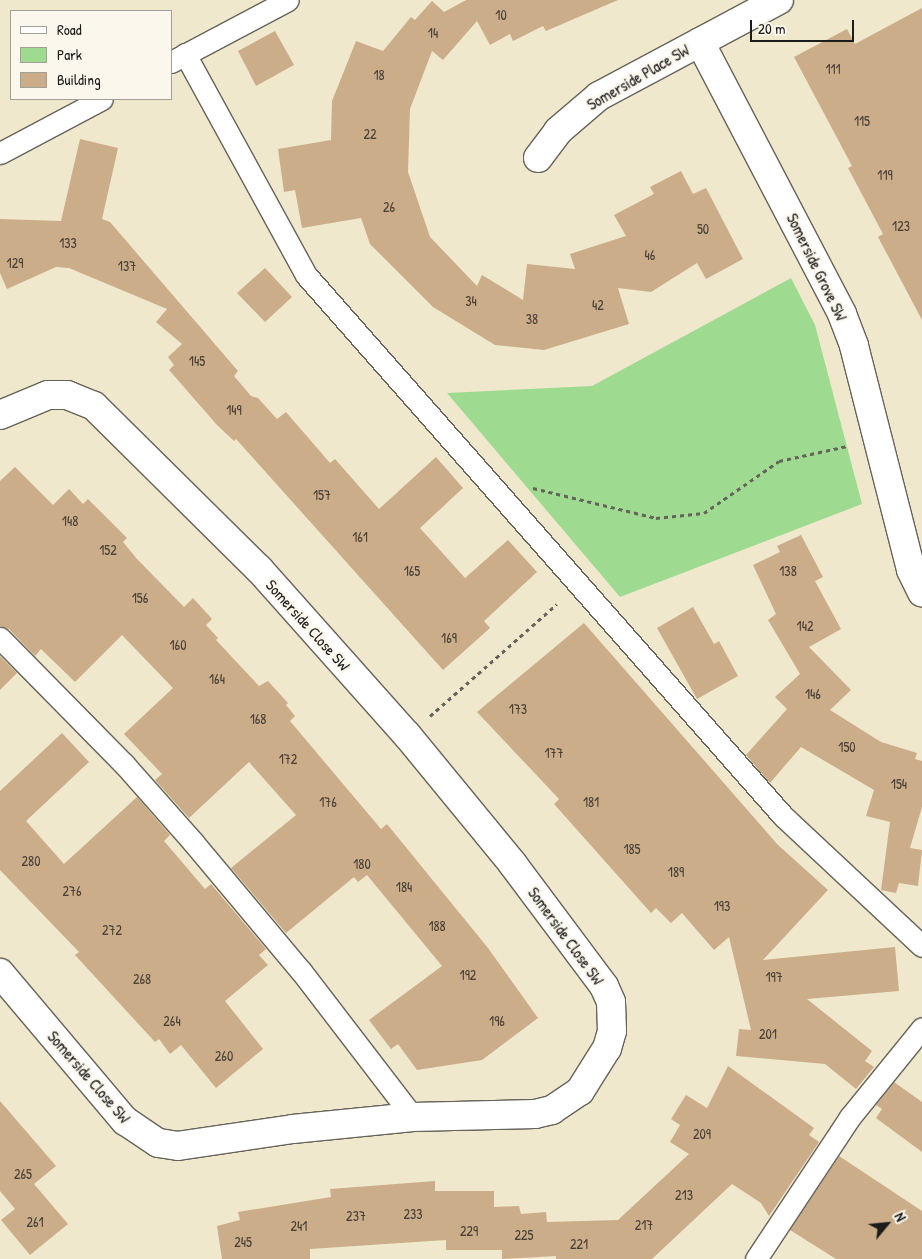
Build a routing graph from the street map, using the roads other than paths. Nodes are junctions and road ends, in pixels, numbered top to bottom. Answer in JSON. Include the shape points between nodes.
{"nodes":[{"id":1,"x":288,"y":0,"type":"edge"},
{"id":2,"x":779,"y":0,"type":"edge"},
{"id":3,"x":700,"y":42,"type":"junction"},
{"id":4,"x":178,"y":58,"type":"edge"},
{"id":5,"x":100,"y":100,"type":"edge"},
{"id":6,"x":0,"y":153,"type":"edge"},
{"id":7,"x":538,"y":158,"type":"dead end"},
{"id":8,"x":0,"y":415,"type":"edge"},
{"id":9,"x":922,"y":593,"type":"edge"},
{"id":10,"x":0,"y":638,"type":"edge"},
{"id":11,"x":922,"y":946,"type":"edge"},
{"id":12,"x":0,"y":973,"type":"edge"},
{"id":13,"x":922,"y":1028,"type":"edge"},
{"id":14,"x":413,"y":1118,"type":"junction"},
{"id":15,"x":756,"y":1259,"type":"edge"}],
"edges":[{"from":1,"to":4,"type":"lane"},
{"from":2,"to":3,"type":"street"},
{"from":3,"to":7,"type":"street","name":"Somerside Place SW","via":[[599,96],[558,130]]},
{"from":3,"to":9,"type":"street","name":"Somerside Grove SW","via":[[842,314],[854,346],[911,570]]},
{"from":4,"to":11,"type":"lane","via":[[306,275],[783,816]]},
{"from":5,"to":6,"type":"lane"},
{"from":8,"to":14,"type":"street","name":"Somerside Close SW","via":[[48,395],[67,395],[94,406],[259,570],[407,735],[604,986],[613,1016],[607,1048],[580,1091],[561,1106],[535,1114]]},
{"from":10,"to":14,"type":"lane","via":[[124,764],[193,842],[301,971]]},
{"from":12,"to":14,"type":"street","name":"Somerside Close SW","via":[[125,1121],[158,1143],[178,1146],[293,1129]]},
{"from":13,"to":15,"type":"lane","via":[[850,1117]]}]}
